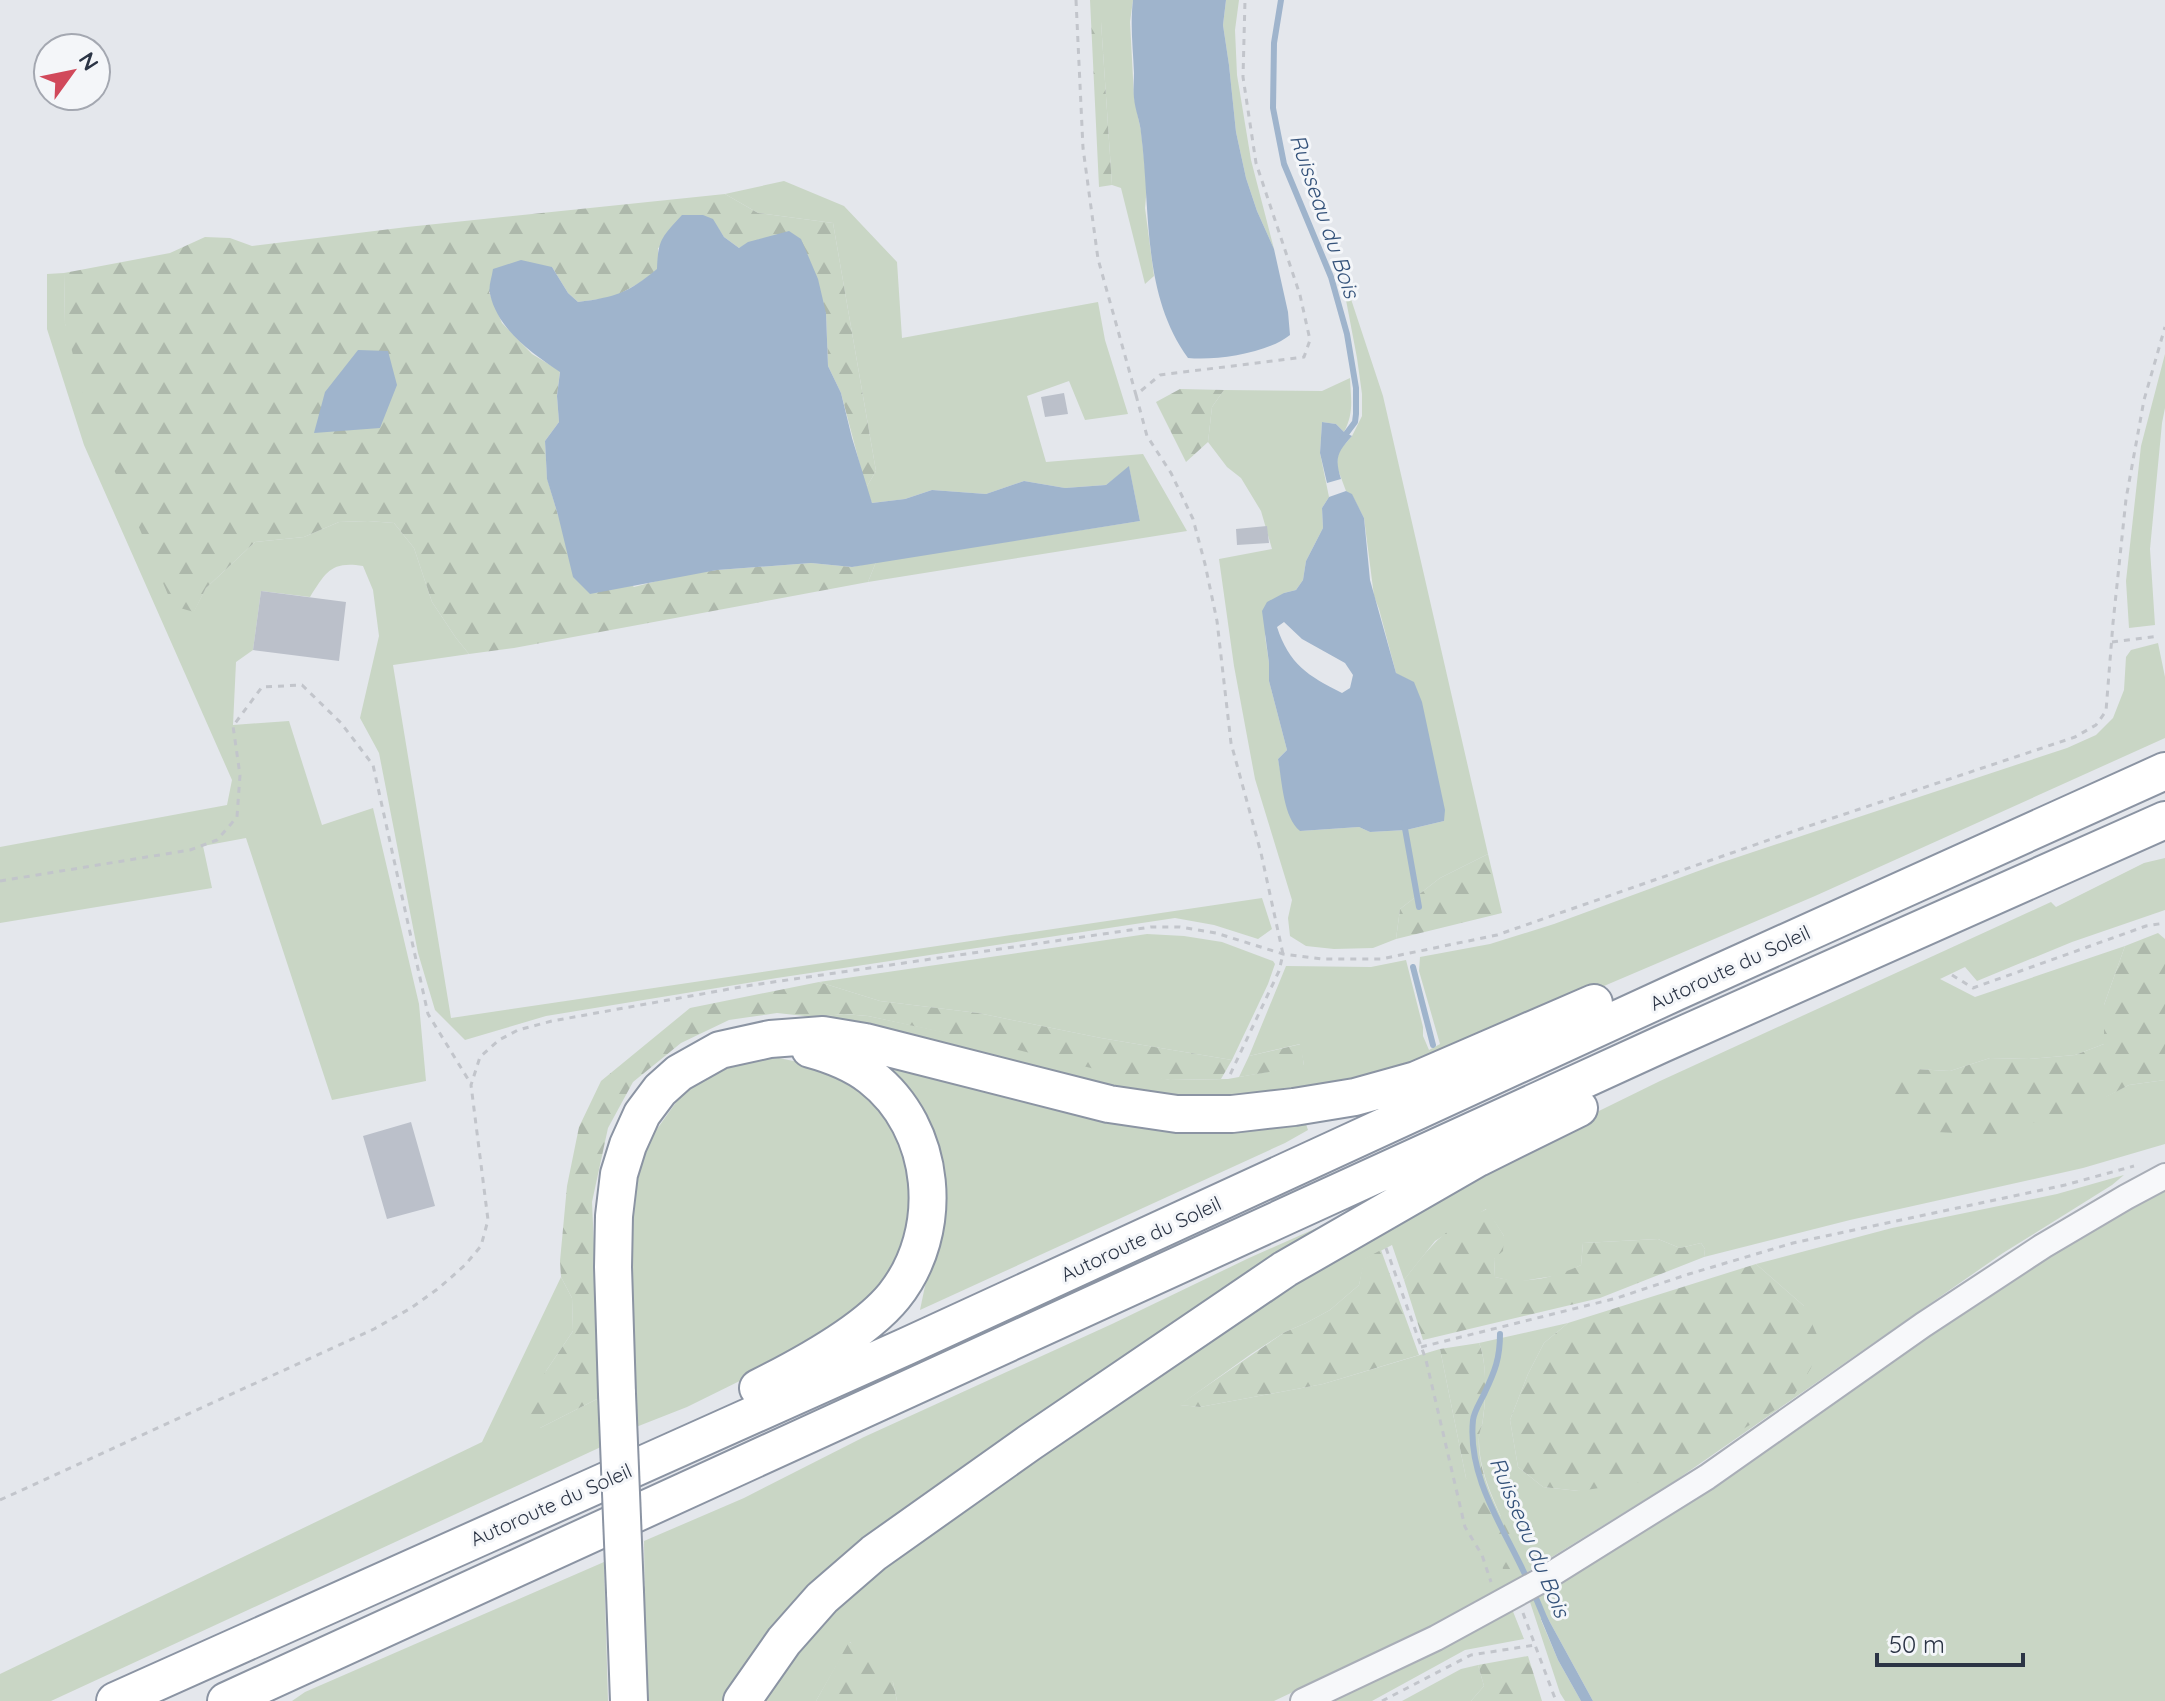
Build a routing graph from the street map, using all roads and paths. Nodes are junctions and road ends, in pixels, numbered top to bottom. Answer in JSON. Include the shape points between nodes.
{"nodes":[{"id":1,"x":1076,"y":0,"type":"edge"},
{"id":2,"x":1245,"y":0,"type":"edge"},
{"id":3,"x":2165,"y":327,"type":"edge"},
{"id":4,"x":1136,"y":395,"type":"junction"},
{"id":5,"x":2159,"y":636,"type":"dead end"},
{"id":6,"x":2112,"y":642,"type":"junction"},
{"id":7,"x":2165,"y":771,"type":"edge"},
{"id":8,"x":2165,"y":820,"type":"edge"},
{"id":9,"x":0,"y":881,"type":"edge"},
{"id":10,"x":2165,"y":923,"type":"edge"},
{"id":11,"x":1283,"y":954,"type":"junction"},
{"id":12,"x":1952,"y":975,"type":"dead end"},
{"id":13,"x":1676,"y":992,"type":"junction"},
{"id":14,"x":770,"y":1039,"type":"junction"},
{"id":15,"x":1662,"y":1044,"type":"junction"},
{"id":16,"x":1228,"y":1079,"type":"dead end"},
{"id":17,"x":471,"y":1085,"type":"dead end"},
{"id":18,"x":2143,"y":1163,"type":"dead end"},
{"id":19,"x":2165,"y":1176,"type":"edge"},
{"id":20,"x":1386,"y":1248,"type":"dead end"},
{"id":21,"x":1421,"y":1347,"type":"junction"},
{"id":22,"x":679,"y":1448,"type":"junction"},
{"id":23,"x":1508,"y":1600,"type":"junction"},
{"id":24,"x":1535,"y":1645,"type":"junction"},
{"id":25,"x":115,"y":1701,"type":"edge"},
{"id":26,"x":226,"y":1701,"type":"edge"},
{"id":27,"x":629,"y":1701,"type":"edge"},
{"id":28,"x":742,"y":1701,"type":"edge"},
{"id":29,"x":1303,"y":1701,"type":"edge"},
{"id":30,"x":1382,"y":1701,"type":"edge"},
{"id":31,"x":1556,"y":1701,"type":"edge"}],
"edges":[{"from":1,"to":4,"type":"path","via":[[1083,148],[1098,259]]},
{"from":2,"to":4,"type":"path","via":[[1243,77],[1256,163],[1310,340],[1304,357],[1160,375]]},
{"from":3,"to":6,"type":"path","via":[[2144,400],[2126,499]]},
{"from":4,"to":11,"type":"path","via":[[1147,436],[1193,519],[1205,564],[1231,743]]},
{"from":5,"to":6,"type":"path"},
{"from":6,"to":11,"type":"path","via":[[2106,711],[2096,725],[2075,737],[1497,935],[1381,959]]},
{"from":7,"to":13,"type":"highway","name":"Autoroute du Soleil"},
{"from":8,"to":15,"type":"highway","name":"Autoroute du Soleil"},
{"from":9,"to":17,"type":"path","via":[[190,850],[217,840],[237,817],[240,775],[233,726],[262,687],[302,685],[373,765],[428,1014]]},
{"from":10,"to":12,"type":"path","via":[[1973,988]]},
{"from":11,"to":16,"type":"path"},
{"from":13,"to":14,"type":"highway","via":[[1616,994],[1416,1080],[1355,1097],[1232,1114],[1177,1114],[1109,1104],[823,1035]]},
{"from":13,"to":22,"type":"highway","name":"Autoroute du Soleil"},
{"from":14,"to":22,"type":"highway","via":[[848,1062],[890,1095],[905,1114],[925,1163],[926,1222],[910,1272],[893,1297],[797,1369],[719,1407]]},
{"from":14,"to":27,"type":"highway","bridge":true,"via":[[720,1050],[679,1073],[642,1114],[619,1174],[613,1267]]},
{"from":15,"to":26,"type":"highway","name":"Autoroute du Soleil"},
{"from":15,"to":28,"type":"highway","via":[[1616,1090],[1478,1158],[1285,1269],[887,1544],[822,1598]]},
{"from":18,"to":21,"type":"path","via":[[2065,1185],[1793,1243],[1617,1298]]},
{"from":19,"to":23,"type":"street","via":[[2043,1246],[1707,1477]]},
{"from":20,"to":21,"type":"path"},
{"from":21,"to":23,"type":"path","via":[[1465,1527]]},
{"from":22,"to":25,"type":"highway","name":"Autoroute du Soleil"},
{"from":23,"to":24,"type":"path"},
{"from":23,"to":29,"type":"street"},
{"from":24,"to":30,"type":"path","via":[[1471,1655]]},
{"from":24,"to":31,"type":"path"}]}
